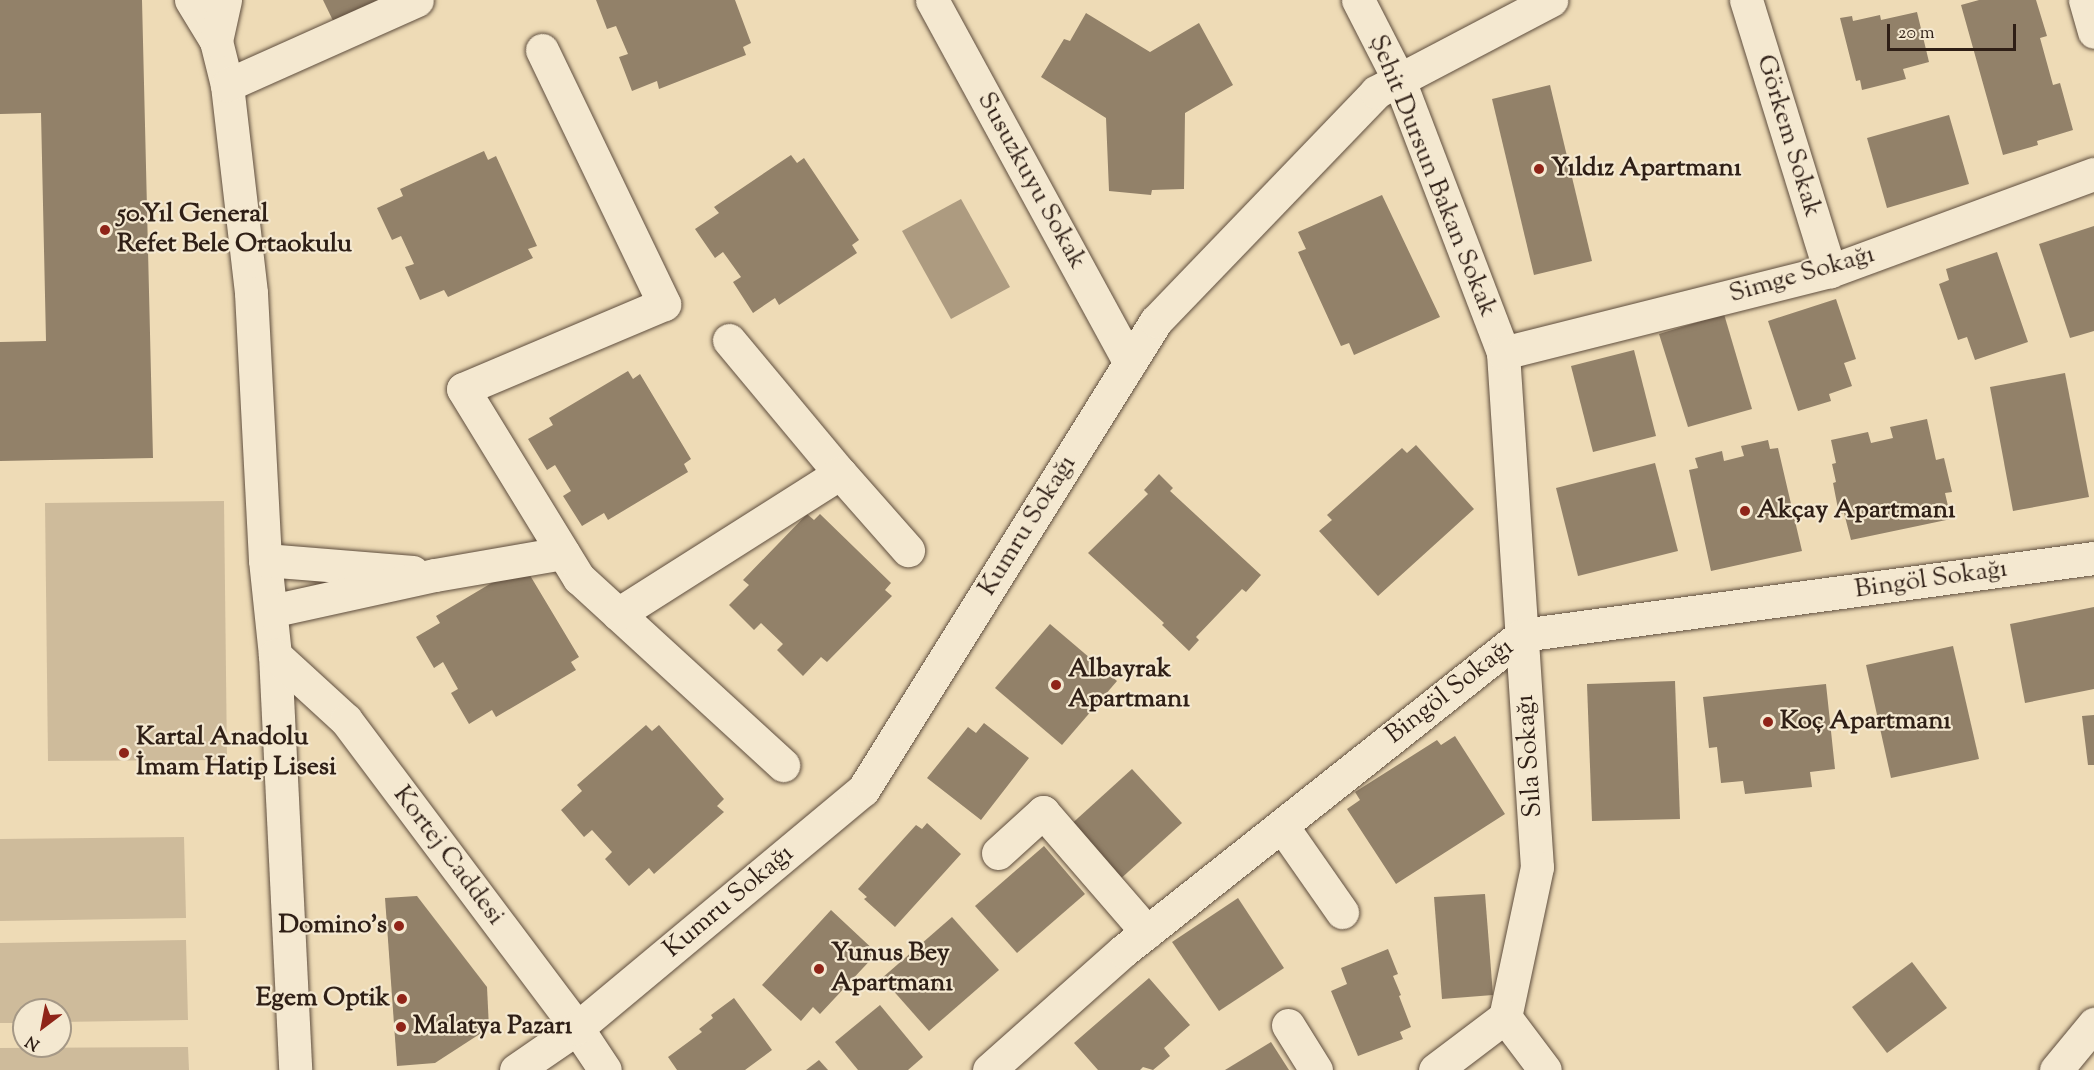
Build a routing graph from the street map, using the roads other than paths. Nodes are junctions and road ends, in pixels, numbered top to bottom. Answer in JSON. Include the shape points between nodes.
{"nodes":[{"id":1,"x":191,"y":0,"type":"edge"},
{"id":2,"x":225,"y":0,"type":"edge"},
{"id":3,"x":417,"y":0,"type":"edge"},
{"id":4,"x":932,"y":0,"type":"edge"},
{"id":5,"x":1358,"y":0,"type":"edge"},
{"id":6,"x":1551,"y":0,"type":"edge"},
{"id":7,"x":1746,"y":0,"type":"edge"},
{"id":8,"x":2085,"y":0,"type":"edge"},
{"id":9,"x":2094,"y":32,"type":"edge"},
{"id":10,"x":216,"y":41,"type":"junction"},
{"id":11,"x":542,"y":50,"type":"dead end"},
{"id":12,"x":1399,"y":80,"type":"junction"},
{"id":13,"x":227,"y":85,"type":"junction"},
{"id":14,"x":2094,"y":174,"type":"edge"},
{"id":15,"x":1830,"y":272,"type":"junction"},
{"id":16,"x":729,"y":340,"type":"dead end"},
{"id":17,"x":1503,"y":353,"type":"junction"},
{"id":18,"x":1130,"y":363,"type":"junction"},
{"id":19,"x":840,"y":473,"type":"junction"},
{"id":20,"x":908,"y":550,"type":"dead end"},
{"id":21,"x":563,"y":553,"type":"junction"},
{"id":22,"x":2094,"y":558,"type":"edge"},
{"id":23,"x":265,"y":560,"type":"junction"},
{"id":24,"x":435,"y":575,"type":"junction"},
{"id":25,"x":271,"y":611,"type":"junction"},
{"id":26,"x":618,"y":614,"type":"junction"},
{"id":27,"x":1522,"y":635,"type":"junction"},
{"id":28,"x":275,"y":656,"type":"junction"},
{"id":29,"x":783,"y":765,"type":"dead end"},
{"id":30,"x":1282,"y":826,"type":"junction"},
{"id":31,"x":998,"y":853,"type":"dead end"},
{"id":32,"x":1342,"y":912,"type":"dead end"},
{"id":33,"x":1147,"y":932,"type":"junction"},
{"id":34,"x":1504,"y":1017,"type":"junction"},
{"id":35,"x":2094,"y":1024,"type":"edge"},
{"id":36,"x":1288,"y":1026,"type":"dead end"},
{"id":37,"x":577,"y":1028,"type":"junction"},
{"id":38,"x":295,"y":1070,"type":"edge"},
{"id":39,"x":516,"y":1070,"type":"edge"},
{"id":40,"x":605,"y":1070,"type":"edge"},
{"id":41,"x":989,"y":1070,"type":"edge"},
{"id":42,"x":1316,"y":1070,"type":"edge"},
{"id":43,"x":1435,"y":1070,"type":"edge"},
{"id":44,"x":1545,"y":1070,"type":"edge"},
{"id":45,"x":2056,"y":1070,"type":"edge"}],
"edges":[{"from":1,"to":10,"type":"street"},
{"from":2,"to":10,"type":"street"},
{"from":3,"to":13,"type":"street"},
{"from":4,"to":18,"type":"street","name":"Susuzkuyu Sokak"},
{"from":5,"to":12,"type":"street","name":"Şehit Dursun Bakan Sokak"},
{"from":6,"to":12,"type":"street","name":"Kumru Sokağı"},
{"from":7,"to":15,"type":"street","name":"Görkem Sokak"},
{"from":8,"to":9,"type":"street"},
{"from":10,"to":13,"type":"street"},
{"from":11,"to":21,"type":"street","via":[[664,304],[463,389]]},
{"from":12,"to":17,"type":"street","name":"Şehit Dursun Bakan Sokak"},
{"from":12,"to":18,"type":"street","name":"Kumru Sokağı","via":[[1376,92],[1164,313]]},
{"from":13,"to":23,"type":"street","via":[[251,293]]},
{"from":14,"to":15,"type":"street","name":"Simge Sokağı"},
{"from":15,"to":17,"type":"street","name":"Simge Sokağı"},
{"from":16,"to":19,"type":"street"},
{"from":17,"to":27,"type":"street","name":"Sıla Sokağı"},
{"from":18,"to":37,"type":"street","name":"Kumru Sokağı","via":[[863,790]]},
{"from":19,"to":20,"type":"street"},
{"from":19,"to":26,"type":"street"},
{"from":21,"to":24,"type":"street"},
{"from":21,"to":26,"type":"street","via":[[579,578]]},
{"from":22,"to":27,"type":"street","name":"Bingöl Sokağı"},
{"from":23,"to":24,"type":"street"},
{"from":23,"to":25,"type":"street"},
{"from":24,"to":25,"type":"street"},
{"from":25,"to":28,"type":"street"},
{"from":26,"to":29,"type":"street"},
{"from":27,"to":30,"type":"street","name":"Bingöl Sokağı"},
{"from":27,"to":34,"type":"street","name":"Sıla Sokağı","via":[[1538,867]]},
{"from":28,"to":37,"type":"street","name":"Kortej Caddesi","via":[[346,720]]},
{"from":28,"to":38,"type":"street"},
{"from":30,"to":32,"type":"street"},
{"from":30,"to":33,"type":"street","name":"Bingöl Sokağı"},
{"from":31,"to":33,"type":"street","via":[[1043,812]]},
{"from":33,"to":41,"type":"street","name":"Bingöl Sokağı"},
{"from":34,"to":43,"type":"street"},
{"from":34,"to":44,"type":"street"},
{"from":35,"to":45,"type":"street"},
{"from":36,"to":42,"type":"street"},
{"from":37,"to":39,"type":"street","name":"Kumru Sokağı"},
{"from":37,"to":40,"type":"street","name":"Kortej Caddesi"}]}
